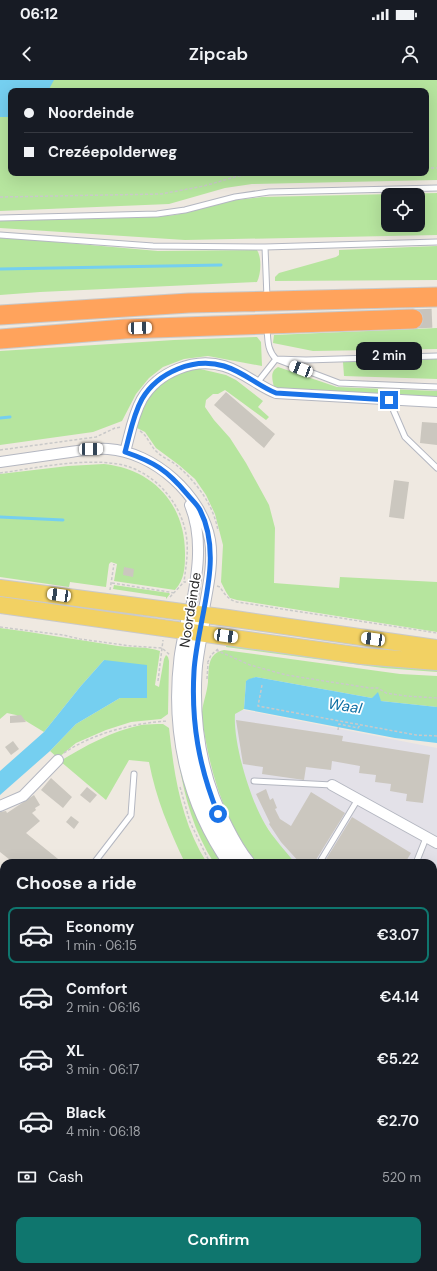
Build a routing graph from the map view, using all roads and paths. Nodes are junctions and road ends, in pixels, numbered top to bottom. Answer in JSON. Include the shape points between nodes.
{"nodes":[{"id":1,"x":238,"y":176,"type":"edge"},
{"id":2,"x":437,"y":188,"type":"edge"},
{"id":3,"x":0,"y":197,"type":"edge"},
{"id":4,"x":0,"y":218,"type":"edge"},
{"id":5,"x":0,"y":235,"type":"edge"},
{"id":6,"x":437,"y":242,"type":"edge"},
{"id":7,"x":265,"y":247,"type":"junction"},
{"id":8,"x":437,"y":297,"type":"edge"},
{"id":9,"x":267,"y":302,"type":"junction"},
{"id":10,"x":0,"y":315,"type":"edge"},
{"id":11,"x":413,"y":319,"type":"tunnel mouth"},
{"id":12,"x":267,"y":323,"type":"junction"},
{"id":13,"x":0,"y":339,"type":"edge"},
{"id":14,"x":437,"y":356,"type":"edge"},
{"id":15,"x":276,"y":359,"type":"junction"},
{"id":16,"x":257,"y":383,"type":"junction"},
{"id":17,"x":437,"y":387,"type":"edge"},
{"id":18,"x":389,"y":400,"type":"junction"},
{"id":19,"x":437,"y":402,"type":"edge"},
{"id":20,"x":132,"y":427,"type":"junction"},
{"id":21,"x":0,"y":450,"type":"edge"},
{"id":22,"x":125,"y":452,"type":"junction"},
{"id":23,"x":0,"y":462,"type":"edge"},
{"id":24,"x":437,"y":468,"type":"edge"},
{"id":25,"x":0,"y":473,"type":"edge"},
{"id":26,"x":114,"y":564,"type":"dead end"},
{"id":27,"x":184,"y":582,"type":"dead end"},
{"id":28,"x":112,"y":583,"type":"junction"},
{"id":29,"x":0,"y":588,"type":"edge"},
{"id":30,"x":110,"y":592,"type":"dead end"},
{"id":31,"x":175,"y":593,"type":"dead end"},
{"id":32,"x":0,"y":605,"type":"edge"},
{"id":33,"x":196,"y":614,"type":"junction"},
{"id":34,"x":0,"y":626,"type":"edge"},
{"id":35,"x":193,"y":632,"type":"junction"},
{"id":36,"x":162,"y":648,"type":"junction"},
{"id":37,"x":437,"y":648,"type":"edge"},
{"id":38,"x":216,"y":650,"type":"dead end"},
{"id":39,"x":171,"y":656,"type":"dead end"},
{"id":40,"x":437,"y":662,"type":"edge"},
{"id":41,"x":158,"y":681,"type":"dead end"},
{"id":42,"x":262,"y":685,"type":"dead end"},
{"id":43,"x":437,"y":698,"type":"edge"},
{"id":44,"x":172,"y":721,"type":"dead end"},
{"id":45,"x":360,"y":725,"type":"junction"},
{"id":46,"x":338,"y":730,"type":"dead end"},
{"id":47,"x":437,"y":736,"type":"edge"},
{"id":48,"x":58,"y":760,"type":"joint"},
{"id":49,"x":134,"y":774,"type":"dead end"},
{"id":50,"x":254,"y":781,"type":"dead end"},
{"id":51,"x":332,"y":785,"type":"joint"},
{"id":52,"x":358,"y":799,"type":"junction"},
{"id":53,"x":0,"y":806,"type":"edge"},
{"id":54,"x":426,"y":838,"type":"junction"},
{"id":55,"x":437,"y":843,"type":"edge"},
{"id":56,"x":97,"y":859,"type":"edge"},
{"id":57,"x":229,"y":859,"type":"edge"},
{"id":58,"x":245,"y":859,"type":"edge"},
{"id":59,"x":322,"y":859,"type":"edge"},
{"id":60,"x":418,"y":859,"type":"edge"}],
"edges":[{"from":1,"to":3,"type":"path","via":[[161,194]]},
{"from":2,"to":4,"type":"lane","via":[[269,192],[157,214]]},
{"from":5,"to":7,"type":"lane","via":[[153,246]]},
{"from":6,"to":7,"type":"lane"},
{"from":7,"to":9,"type":"lane"},
{"from":8,"to":9,"type":"highway"},
{"from":9,"to":10,"type":"highway","via":[[189,303]]},
{"from":11,"to":12,"type":"highway"},
{"from":12,"to":13,"type":"highway","via":[[125,329]]},
{"from":12,"to":15,"type":"lane","via":[[268,345]]},
{"from":14,"to":15,"type":"lane"},
{"from":15,"to":16,"type":"lane"},
{"from":15,"to":17,"type":"lane","via":[[339,383]]},
{"from":16,"to":18,"type":"street","via":[[276,393]]},
{"from":16,"to":20,"type":"street","via":[[223,366],[206,364],[175,369],[150,388],[136,411]]},
{"from":18,"to":19,"type":"street"},
{"from":18,"to":24,"type":"lane","via":[[405,437]]},
{"from":20,"to":21,"type":"path","via":[[115,428],[96,437]]},
{"from":20,"to":22,"type":"street"},
{"from":22,"to":23,"type":"street","name":"Noordeinde","via":[[91,449]]},
{"from":22,"to":33,"type":"street","name":"Noordeinde","via":[[159,466],[172,477],[199,509],[207,526],[211,559]]},
{"from":25,"to":27,"type":"path","name":"Noordeinde","via":[[97,463],[120,465],[151,479],[162,487],[176,506],[185,529],[187,547]]},
{"from":26,"to":28,"type":"path"},
{"from":28,"to":30,"type":"path"},
{"from":28,"to":31,"type":"path"},
{"from":29,"to":33,"type":"main road"},
{"from":32,"to":35,"type":"main road"},
{"from":33,"to":35,"type":"main road","name":"Noordeinde"},
{"from":33,"to":37,"type":"main road"},
{"from":34,"to":36,"type":"path","via":[[131,646]]},
{"from":35,"to":40,"type":"main road","via":[[362,656]]},
{"from":35,"to":57,"type":"main road","name":"Noordeinde","via":[[182,658],[180,717],[186,764],[204,816]]},
{"from":35,"to":58,"type":"main road","name":"Noordeinde","via":[[193,695],[200,762],[218,814]]},
{"from":36,"to":39,"type":"path"},
{"from":36,"to":41,"type":"path"},
{"from":38,"to":43,"type":"path","via":[[250,665],[286,675],[378,688],[406,696]]},
{"from":42,"to":45,"type":"path","via":[[258,706]]},
{"from":44,"to":48,"type":"path","via":[[122,728],[71,748]]},
{"from":45,"to":46,"type":"path","via":[[358,728],[339,724]]},
{"from":45,"to":47,"type":"path"},
{"from":48,"to":53,"type":"street","via":[[23,796]]},
{"from":49,"to":56,"type":"lane","via":[[131,815]]},
{"from":50,"to":51,"type":"lane"},
{"from":51,"to":52,"type":"street"},
{"from":52,"to":54,"type":"street"},
{"from":52,"to":59,"type":"lane"},
{"from":54,"to":55,"type":"street"},
{"from":54,"to":60,"type":"lane"}]}
